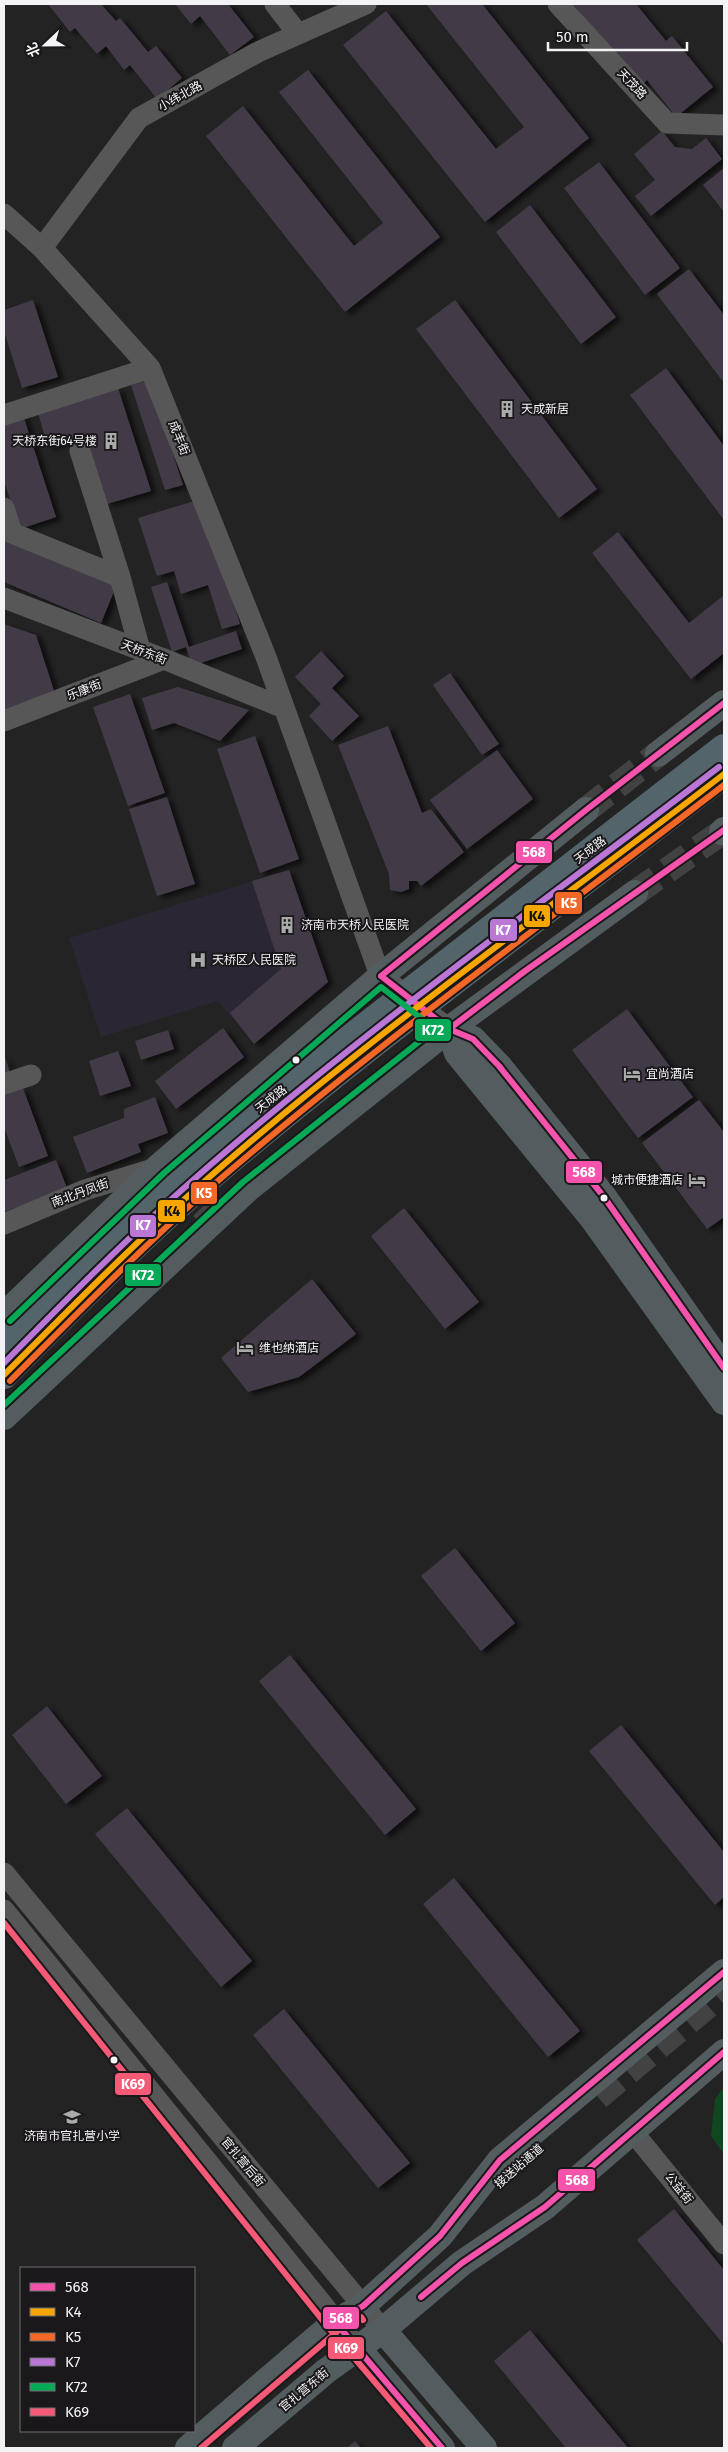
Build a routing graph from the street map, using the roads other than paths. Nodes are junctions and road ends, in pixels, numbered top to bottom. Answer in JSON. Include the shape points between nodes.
{"nodes":[{"id":1,"x":275,"y":4,"type":"edge"},
{"id":2,"x":366,"y":4,"type":"edge"},
{"id":3,"x":558,"y":4,"type":"edge"},
{"id":4,"x":298,"y":34,"type":"junction"},
{"id":5,"x":724,"y":125,"type":"edge"},
{"id":6,"x":4,"y":214,"type":"edge"},
{"id":7,"x":42,"y":248,"type":"junction"},
{"id":8,"x":150,"y":368,"type":"junction"},
{"id":9,"x":4,"y":415,"type":"edge"},
{"id":10,"x":80,"y":451,"type":"dead end"},
{"id":11,"x":4,"y":508,"type":"edge"},
{"id":12,"x":120,"y":577,"type":"junction"},
{"id":13,"x":4,"y":598,"type":"edge"},
{"id":14,"x":140,"y":650,"type":"junction"},
{"id":15,"x":164,"y":659,"type":"junction"},
{"id":16,"x":724,"y":703,"type":"edge"},
{"id":17,"x":284,"y":708,"type":"junction"},
{"id":18,"x":4,"y":721,"type":"edge"},
{"id":19,"x":724,"y":748,"type":"edge"},
{"id":20,"x":658,"y":754,"type":"tunnel mouth"},
{"id":21,"x":724,"y":774,"type":"edge"},
{"id":22,"x":586,"y":810,"type":"tunnel mouth"},
{"id":23,"x":635,"y":893,"type":"tunnel mouth"},
{"id":24,"x":382,"y":976,"type":"junction"},
{"id":25,"x":449,"y":1029,"type":"junction"},
{"id":26,"x":31,"y":1075,"type":"dead end"},
{"id":27,"x":4,"y":1084,"type":"edge"},
{"id":28,"x":158,"y":1167,"type":"junction"},
{"id":29,"x":4,"y":1224,"type":"edge"},
{"id":30,"x":4,"y":1314,"type":"edge"},
{"id":31,"x":4,"y":1345,"type":"edge"},
{"id":32,"x":724,"y":1368,"type":"edge"},
{"id":33,"x":4,"y":1375,"type":"edge"},
{"id":34,"x":724,"y":1402,"type":"edge"},
{"id":35,"x":4,"y":1417,"type":"edge"},
{"id":36,"x":4,"y":1873,"type":"edge"},
{"id":37,"x":4,"y":1910,"type":"edge"},
{"id":38,"x":724,"y":1972,"type":"edge"},
{"id":39,"x":724,"y":2052,"type":"edge"},
{"id":40,"x":598,"y":2097,"type":"tunnel mouth"},
{"id":41,"x":633,"y":2132,"type":"junction"},
{"id":42,"x":440,"y":2236,"type":"junction"},
{"id":43,"x":724,"y":2244,"type":"edge"},
{"id":44,"x":363,"y":2306,"type":"junction"},
{"id":45,"x":335,"y":2322,"type":"junction"},
{"id":46,"x":382,"y":2330,"type":"junction"},
{"id":47,"x":357,"y":2347,"type":"junction"},
{"id":48,"x":188,"y":2448,"type":"edge"},
{"id":49,"x":235,"y":2448,"type":"edge"},
{"id":50,"x":442,"y":2448,"type":"edge"},
{"id":51,"x":484,"y":2448,"type":"edge"}],
"edges":[{"from":1,"to":4,"type":"street"},
{"from":2,"to":4,"type":"street","name":"小纬北路"},
{"from":3,"to":5,"type":"street","name":"天茂路","via":[[668,122]]},
{"from":4,"to":7,"type":"street","name":"小纬北路","via":[[258,52],[140,118]]},
{"from":6,"to":7,"type":"street","name":"成丰街"},
{"from":7,"to":8,"type":"street","name":"成丰街"},
{"from":8,"to":9,"type":"street"},
{"from":8,"to":17,"type":"street","name":"成丰街"},
{"from":10,"to":12,"type":"street"},
{"from":11,"to":12,"type":"street","via":[[12,533]]},
{"from":12,"to":14,"type":"street"},
{"from":13,"to":14,"type":"street","name":"天桥东街"},
{"from":14,"to":15,"type":"street","name":"天桥东街"},
{"from":15,"to":17,"type":"street","name":"天桥东街"},
{"from":15,"to":18,"type":"street","name":"乐康街"},
{"from":16,"to":20,"type":"main road"},
{"from":17,"to":24,"type":"street","name":"成丰街"},
{"from":19,"to":31,"type":"highway","name":"天成路","via":[[236,1127],[182,1172]]},
{"from":21,"to":33,"type":"highway","name":"天成路","via":[[225,1164]]},
{"from":22,"to":24,"type":"main road","name":"天成路"},
{"from":23,"to":25,"type":"main road"},
{"from":24,"to":25,"type":"street"},
{"from":24,"to":28,"type":"main road","name":"天成路"},
{"from":25,"to":32,"type":"main road","via":[[473,1039],[499,1066],[604,1197]]},
{"from":25,"to":34,"type":"main road","via":[[457,1053],[592,1218]]},
{"from":25,"to":35,"type":"main road","via":[[249,1188]]},
{"from":26,"to":27,"type":"street"},
{"from":28,"to":29,"type":"street","name":"南北丹凤街","via":[[85,1190]]},
{"from":28,"to":30,"type":"main road","name":"天成路"},
{"from":36,"to":44,"type":"street","name":"官扎营后街"},
{"from":37,"to":45,"type":"street"},
{"from":38,"to":42,"type":"main road","via":[[500,2160]]},
{"from":39,"to":41,"type":"main road","name":"官扎营东街"},
{"from":40,"to":42,"type":"main road","name":"接送站通道"},
{"from":41,"to":43,"type":"street","name":"公益街"},
{"from":41,"to":46,"type":"main road","name":"官扎营东街","via":[[545,2207],[462,2263]]},
{"from":42,"to":44,"type":"main road"},
{"from":44,"to":45,"type":"main road"},
{"from":44,"to":46,"type":"street","name":"官扎营后街"},
{"from":45,"to":47,"type":"street"},
{"from":45,"to":48,"type":"main road"},
{"from":46,"to":47,"type":"main road","name":"官扎营东街"},
{"from":46,"to":51,"type":"main road","name":"官扎营后街"},
{"from":47,"to":49,"type":"main road","name":"官扎营东街"},
{"from":47,"to":50,"type":"main road"}]}
